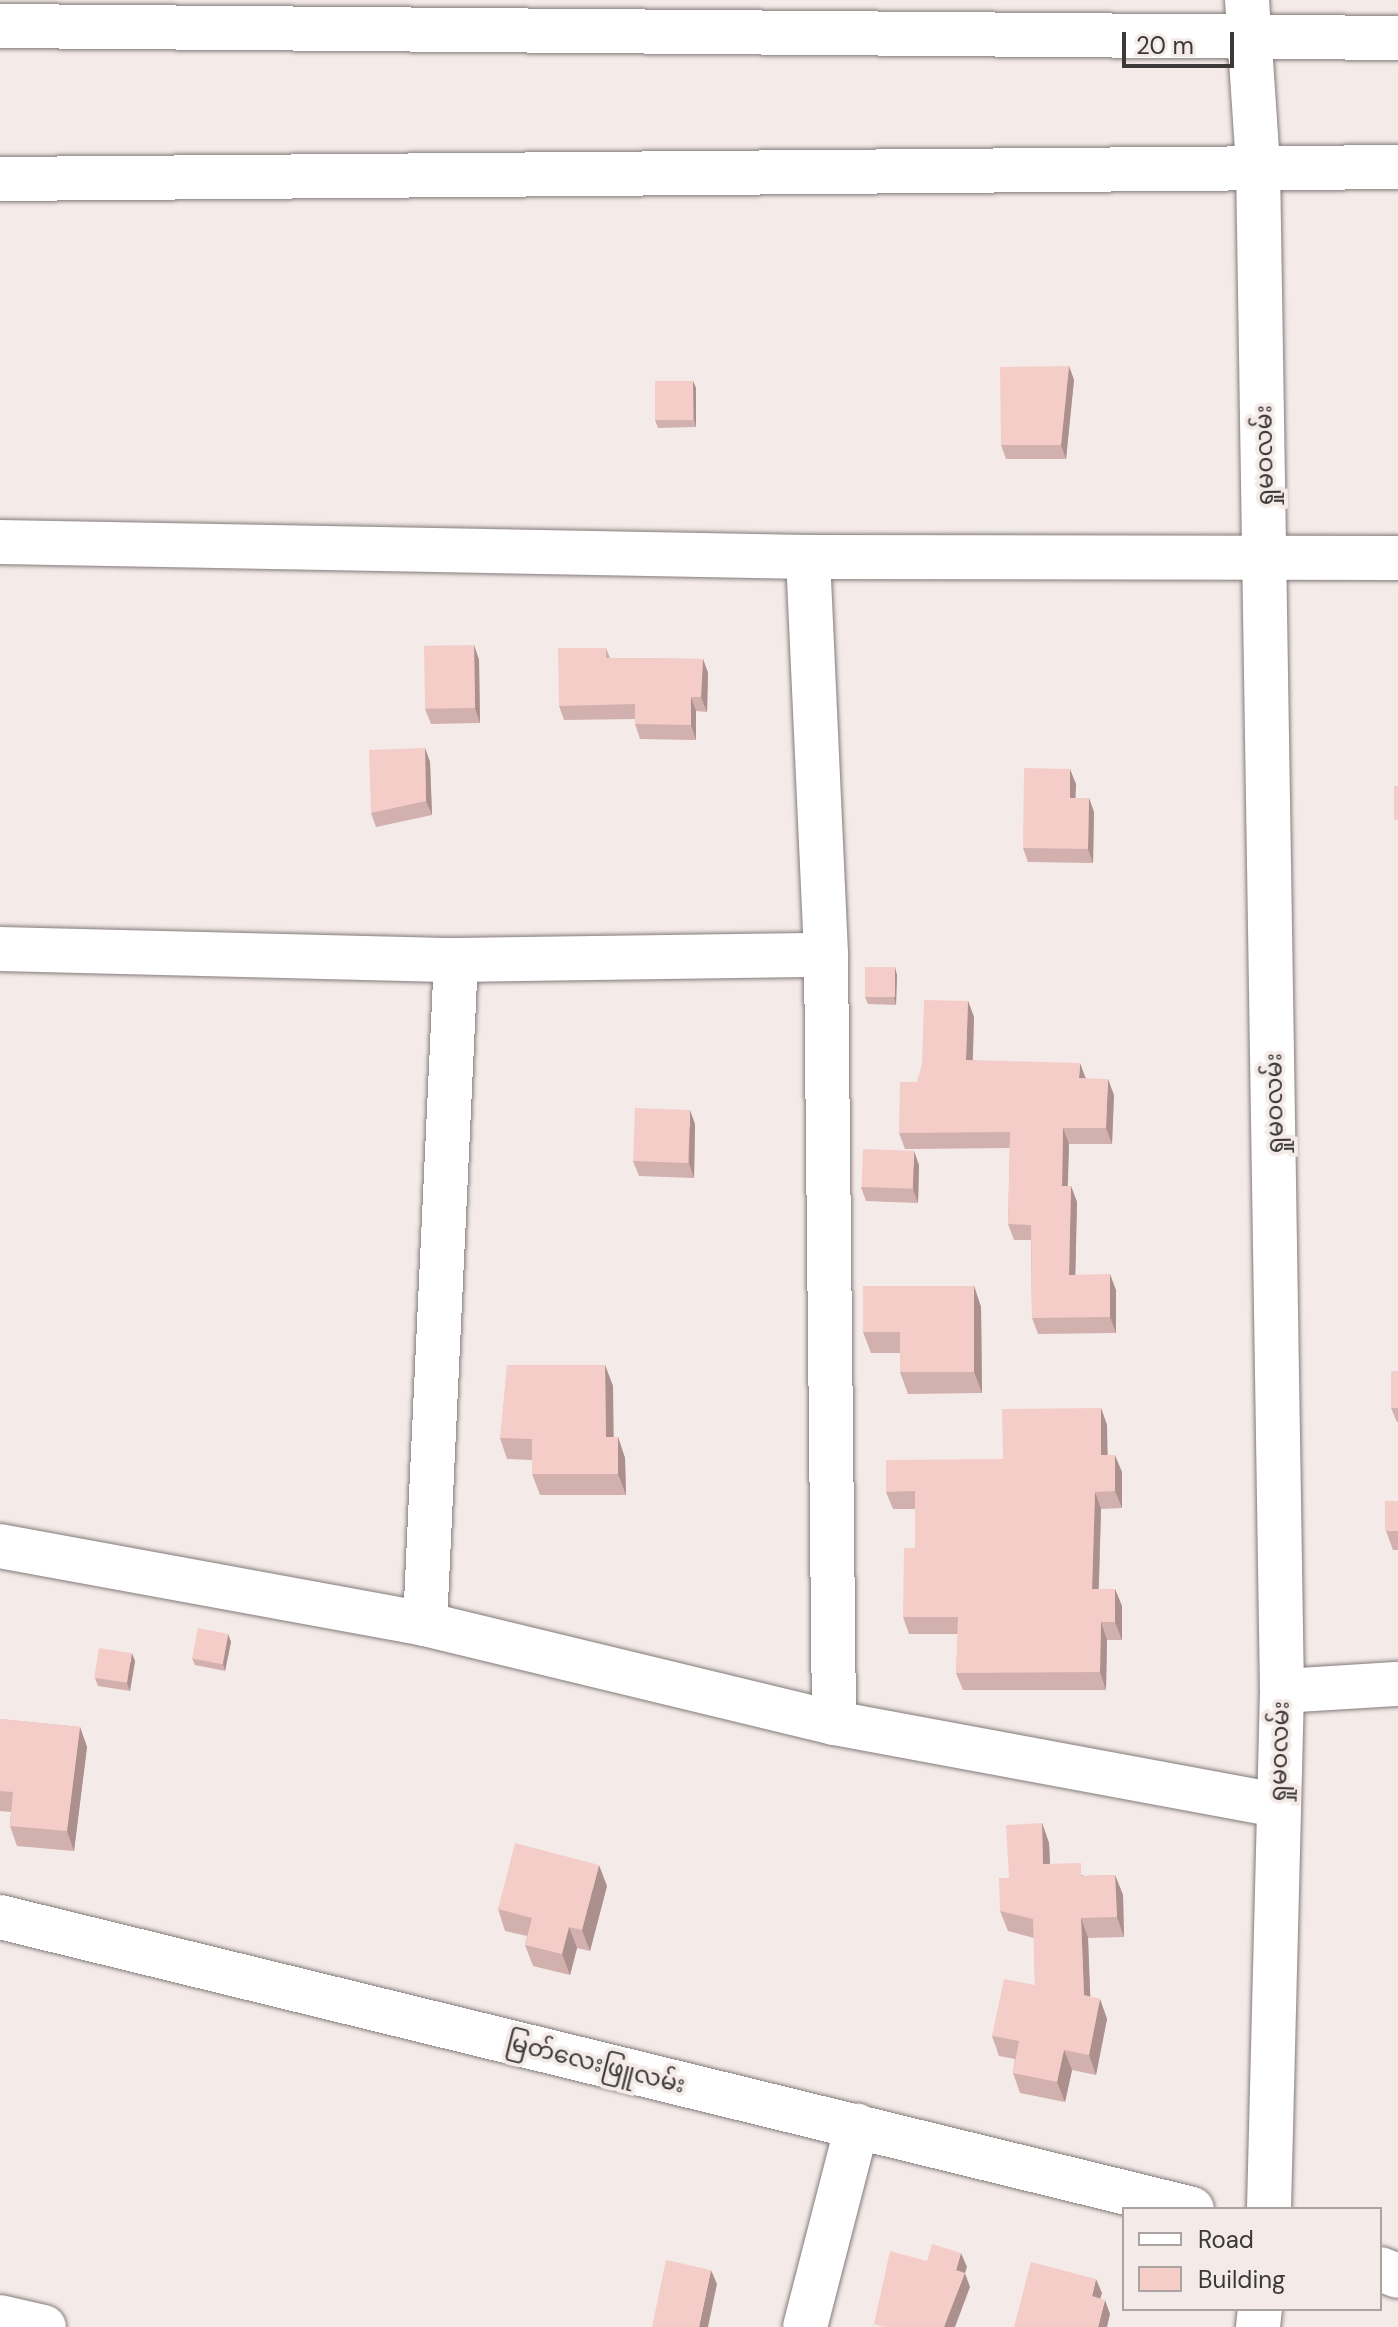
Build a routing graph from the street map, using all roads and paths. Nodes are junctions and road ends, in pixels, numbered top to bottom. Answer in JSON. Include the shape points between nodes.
{"nodes":[{"id":1,"x":1248,"y":20,"type":"edge"},
{"id":2,"x":0,"y":26,"type":"edge"},
{"id":3,"x":1398,"y":38,"type":"edge"},
{"id":4,"x":1258,"y":164,"type":"junction"},
{"id":5,"x":1398,"y":167,"type":"edge"},
{"id":6,"x":0,"y":179,"type":"edge"},
{"id":7,"x":0,"y":542,"type":"edge"},
{"id":8,"x":808,"y":557,"type":"junction"},
{"id":9,"x":1266,"y":557,"type":"junction"},
{"id":10,"x":1398,"y":558,"type":"edge"},
{"id":11,"x":0,"y":949,"type":"edge"},
{"id":12,"x":826,"y":955,"type":"junction"},
{"id":13,"x":456,"y":960,"type":"junction"},
{"id":14,"x":0,"y":1546,"type":"edge"},
{"id":15,"x":425,"y":1624,"type":"junction"},
{"id":16,"x":1398,"y":1684,"type":"edge"},
{"id":17,"x":1282,"y":1691,"type":"junction"},
{"id":18,"x":834,"y":1723,"type":"junction"},
{"id":19,"x":1278,"y":1805,"type":"junction"},
{"id":20,"x":0,"y":1917,"type":"edge"},
{"id":21,"x":857,"y":2126,"type":"junction"},
{"id":22,"x":1184,"y":2207,"type":"edge"},
{"id":23,"x":1269,"y":2207,"type":"edge"},
{"id":24,"x":0,"y":2317,"type":"edge"},
{"id":25,"x":44,"y":2327,"type":"edge"},
{"id":26,"x":805,"y":2327,"type":"edge"}],
"edges":[{"from":1,"to":2,"type":"street"},
{"from":1,"to":3,"type":"street"},
{"from":1,"to":4,"type":"street","name":"ရှုမဝလမ်း"},
{"from":4,"to":5,"type":"street"},
{"from":4,"to":6,"type":"street"},
{"from":4,"to":9,"type":"street","name":"ရှုမဝလမ်း"},
{"from":7,"to":8,"type":"street"},
{"from":8,"to":9,"type":"street"},
{"from":8,"to":12,"type":"street"},
{"from":9,"to":10,"type":"street"},
{"from":9,"to":17,"type":"street","name":"ရှုမဝလမ်း"},
{"from":11,"to":13,"type":"street"},
{"from":12,"to":13,"type":"street"},
{"from":12,"to":18,"type":"street"},
{"from":13,"to":15,"type":"street"},
{"from":14,"to":15,"type":"street"},
{"from":15,"to":18,"type":"street"},
{"from":16,"to":17,"type":"street"},
{"from":17,"to":19,"type":"street","name":"ရှုမဝလမ်း"},
{"from":18,"to":19,"type":"street"},
{"from":19,"to":23,"type":"street","name":"ရှုမဝလမ်း"},
{"from":20,"to":21,"type":"street","name":"မြတ်လေးဖြူလမ်း"},
{"from":21,"to":22,"type":"street","name":"မြတ်လေးဖြူလမ်း"},
{"from":21,"to":26,"type":"street"},
{"from":24,"to":25,"type":"street"}]}
